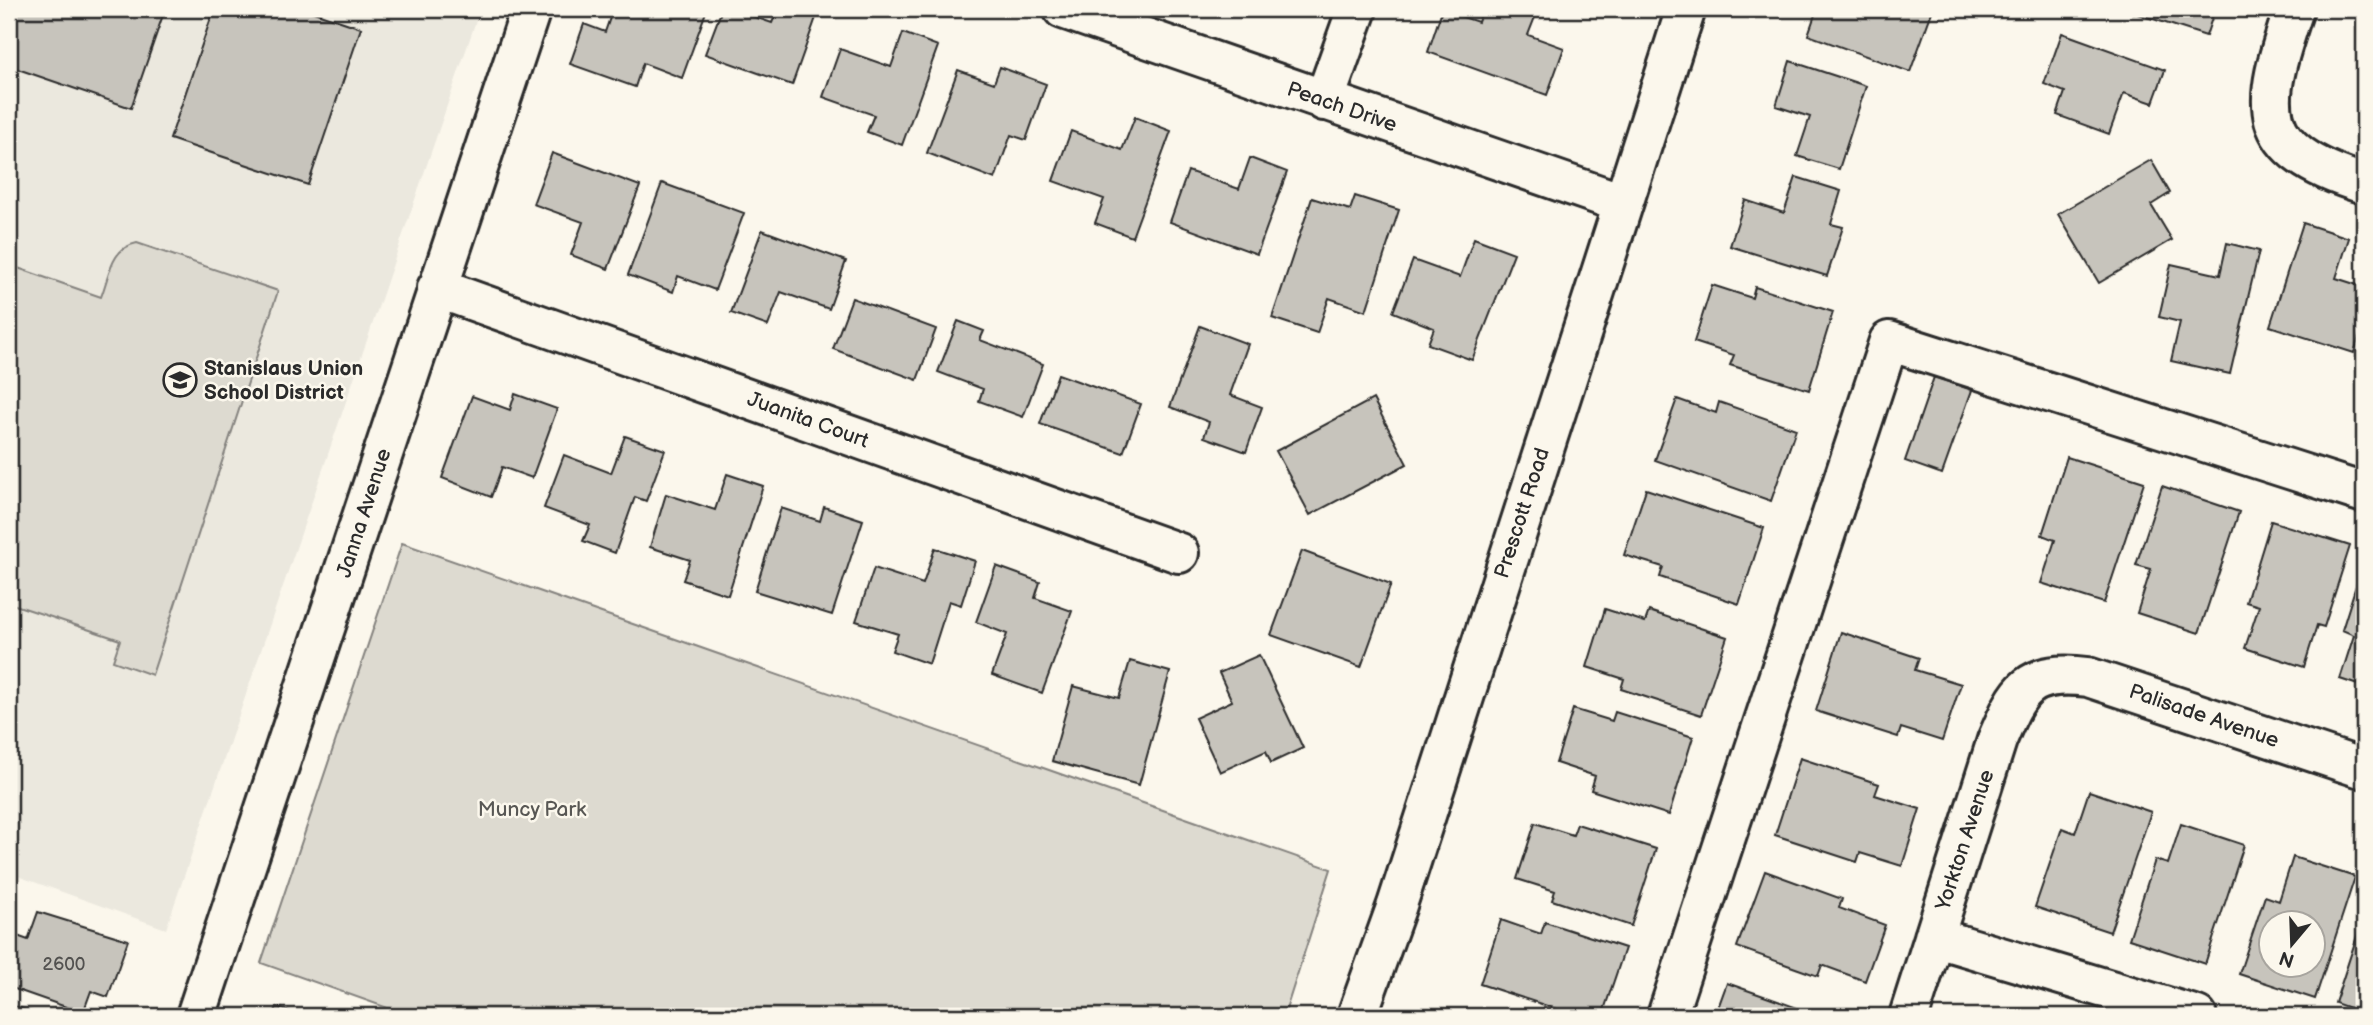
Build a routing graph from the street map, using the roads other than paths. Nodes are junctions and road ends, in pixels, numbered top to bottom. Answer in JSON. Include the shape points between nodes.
{"nodes":[{"id":1,"x":531,"y":9,"type":"edge"},
{"id":2,"x":1063,"y":9,"type":"edge"},
{"id":3,"x":1357,"y":9,"type":"edge"},
{"id":4,"x":1686,"y":9,"type":"edge"},
{"id":5,"x":2294,"y":9,"type":"edge"},
{"id":6,"x":1324,"y":101,"type":"junction"},
{"id":7,"x":2364,"y":184,"type":"edge"},
{"id":8,"x":1622,"y":203,"type":"junction"},
{"id":9,"x":437,"y":288,"type":"junction"},
{"id":10,"x":2364,"y":493,"type":"edge"},
{"id":11,"x":1179,"y":553,"type":"dead end"},
{"id":12,"x":2043,"y":678,"type":"joint"},
{"id":13,"x":2364,"y":769,"type":"edge"},
{"id":14,"x":1934,"y":937,"type":"junction"},
{"id":15,"x":195,"y":1016,"type":"edge"},
{"id":16,"x":1357,"y":1016,"type":"edge"},
{"id":17,"x":1667,"y":1016,"type":"edge"},
{"id":18,"x":1909,"y":1016,"type":"edge"},
{"id":19,"x":2197,"y":1016,"type":"edge"}],
"edges":[{"from":1,"to":9,"type":"street","name":"Janna Avenue"},
{"from":2,"to":6,"type":"street","name":"Peach Drive"},
{"from":3,"to":6,"type":"street"},
{"from":4,"to":8,"type":"street","name":"Prescott Road"},
{"from":5,"to":7,"type":"street","via":[[2271,84],[2270,102],[2280,134],[2310,164]]},
{"from":6,"to":8,"type":"street","name":"Peach Drive"},
{"from":8,"to":16,"type":"street","name":"Prescott Road","via":[[1397,905]]},
{"from":9,"to":11,"type":"street","name":"Juanita Court"},
{"from":9,"to":15,"type":"street","name":"Janna Avenue"},
{"from":10,"to":17,"type":"street","via":[[1889,341]]},
{"from":12,"to":13,"type":"street","name":"Palisade Avenue","via":[[2060,674],[2088,677]]},
{"from":12,"to":14,"type":"street","name":"Yorkton Avenue","via":[[2014,699]]},
{"from":14,"to":18,"type":"street","name":"Yorkton Avenue"},
{"from":14,"to":19,"type":"street"}]}
